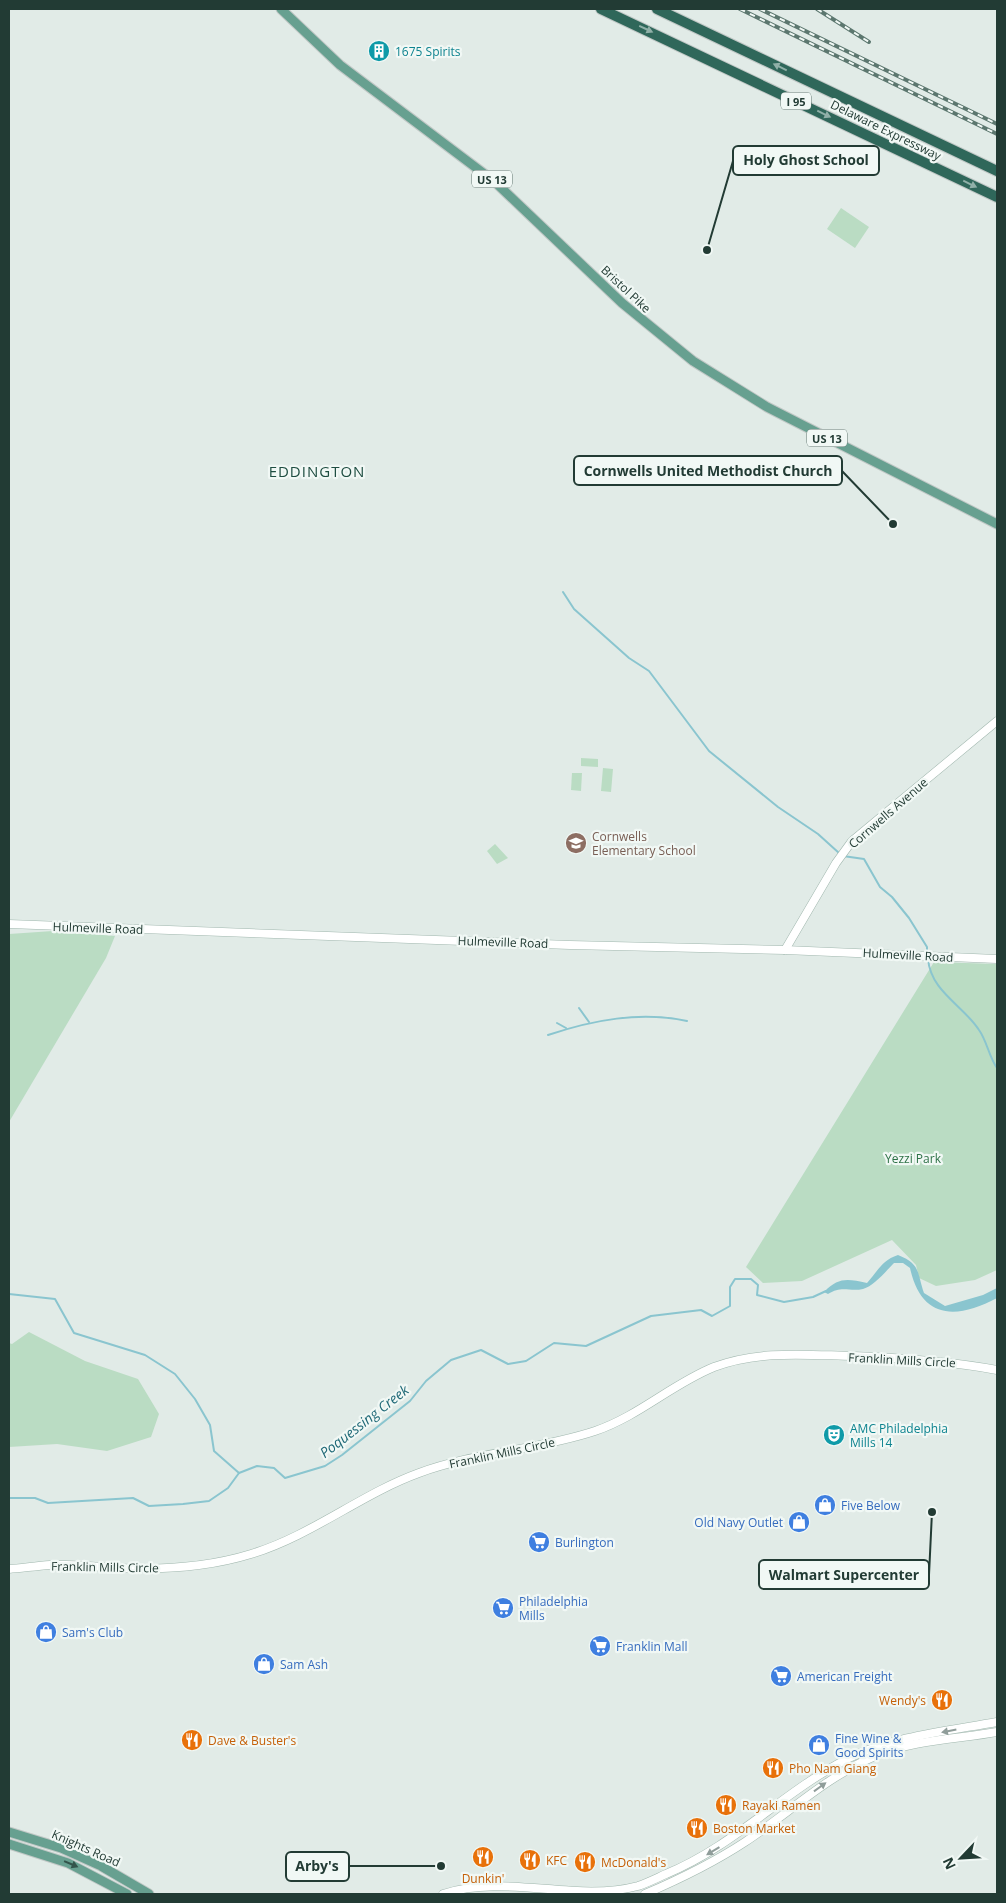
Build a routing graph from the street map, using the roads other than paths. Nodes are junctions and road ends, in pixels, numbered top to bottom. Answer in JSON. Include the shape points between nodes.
{"nodes":[{"id":1,"x":281,"y":9,"type":"edge"},
{"id":2,"x":601,"y":9,"type":"edge"},
{"id":3,"x":657,"y":9,"type":"edge"},
{"id":4,"x":997,"y":171,"type":"edge"},
{"id":5,"x":997,"y":197,"type":"edge"},
{"id":6,"x":997,"y":524,"type":"edge"},
{"id":7,"x":997,"y":721,"type":"edge"},
{"id":8,"x":9,"y":924,"type":"edge"},
{"id":9,"x":785,"y":950,"type":"junction"},
{"id":10,"x":997,"y":959,"type":"edge"},
{"id":11,"x":997,"y":1370,"type":"edge"},
{"id":12,"x":9,"y":1570,"type":"edge"},
{"id":13,"x":997,"y":1722,"type":"edge"},
{"id":14,"x":997,"y":1732,"type":"edge"},
{"id":15,"x":9,"y":1832,"type":"edge"},
{"id":16,"x":9,"y":1844,"type":"edge"},
{"id":17,"x":126,"y":1894,"type":"edge"},
{"id":18,"x":149,"y":1894,"type":"edge"},
{"id":19,"x":443,"y":1894,"type":"edge"},
{"id":20,"x":645,"y":1894,"type":"edge"}],
"edges":[{"from":1,"to":6,"type":"main road","name":"Bristol Pike","number":"US 13","via":[[340,66],[495,182],[634,314],[698,365],[761,404]]},
{"from":2,"to":5,"type":"highway","name":"Delaware Expressway","number":"I 95","one_way":true},
{"from":4,"to":3,"type":"highway","name":"Delaware Expressway","number":"I 95","one_way":true},
{"from":7,"to":9,"type":"street","name":"Cornwells Avenue","via":[[860,834],[841,855]]},
{"from":8,"to":9,"type":"street","name":"Hulmeville Road"},
{"from":9,"to":10,"type":"street","name":"Hulmeville Road"},
{"from":11,"to":12,"type":"street","name":"Franklin Mills Circle","via":[[962,1363],[878,1357],[756,1355],[700,1374],[599,1430],[420,1472],[379,1491],[338,1516],[252,1554],[168,1568],[51,1565]]},
{"from":13,"to":19,"type":"street","one_way":true,"via":[[887,1742],[848,1759],[817,1777],[714,1851],[638,1886],[602,1891],[564,1891],[491,1885]]},
{"from":20,"to":14,"type":"street","one_way":true,"via":[[703,1868],[746,1842],[824,1784],[858,1764],[890,1751]]},
{"from":15,"to":18,"type":"main road","name":"Knights Road","via":[[61,1848],[101,1866]]},
{"from":16,"to":17,"type":"main road","name":"Knights Road","one_way":true,"via":[[68,1863]]}]}
